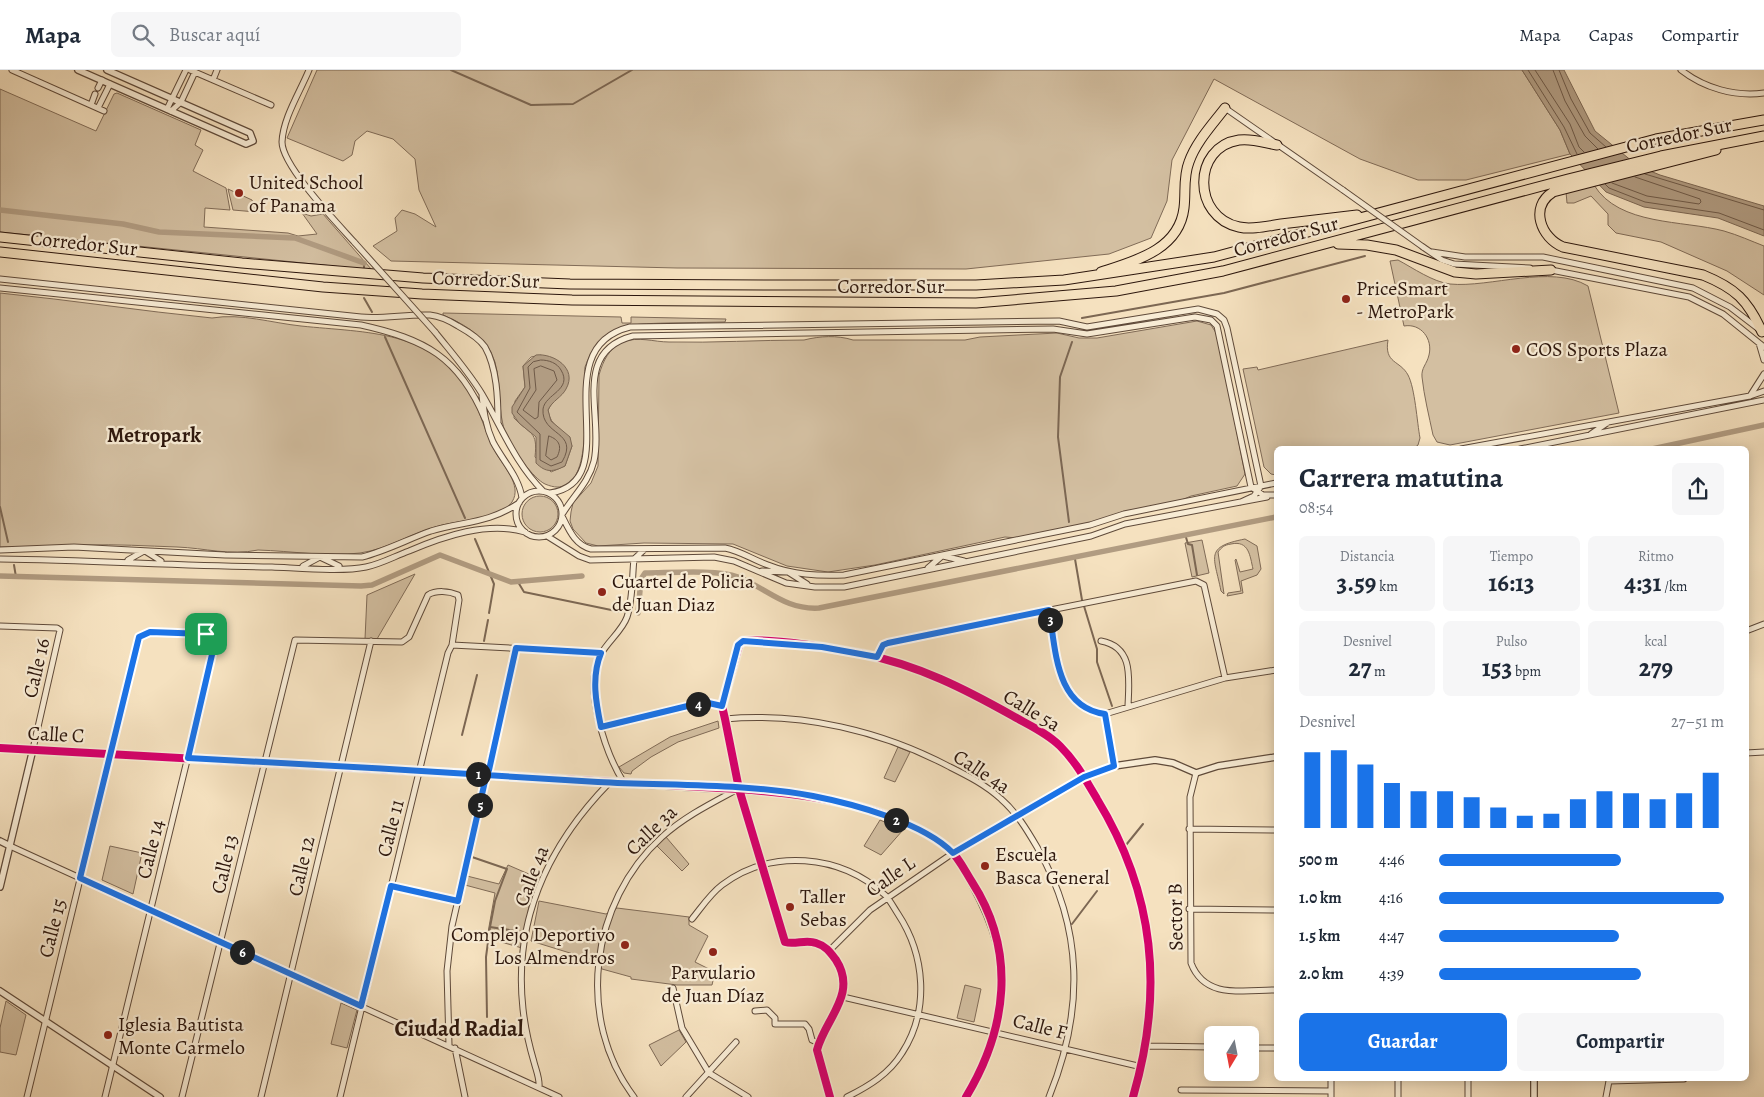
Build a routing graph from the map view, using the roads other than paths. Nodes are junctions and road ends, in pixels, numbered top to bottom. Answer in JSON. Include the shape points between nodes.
{"nodes":[{"id":1,"x":12,"y":70,"type":"edge"},
{"id":2,"x":78,"y":70,"type":"edge"},
{"id":3,"x":107,"y":70,"type":"edge"},
{"id":4,"x":186,"y":70,"type":"edge"},
{"id":5,"x":218,"y":70,"type":"edge"},
{"id":6,"x":309,"y":70,"type":"edge"},
{"id":7,"x":1681,"y":70,"type":"edge"},
{"id":8,"x":193,"y":71,"type":"edge"},
{"id":9,"x":102,"y":80,"type":"junction"},
{"id":10,"x":213,"y":80,"type":"junction"},
{"id":11,"x":110,"y":84,"type":"junction"},
{"id":12,"x":1764,"y":93,"type":"edge"},
{"id":13,"x":173,"y":99,"type":"junction"},
{"id":14,"x":181,"y":102,"type":"junction"},
{"id":15,"x":91,"y":105,"type":"junction"},
{"id":16,"x":271,"y":105,"type":"dead end"},
{"id":17,"x":98,"y":108,"type":"junction"},
{"id":18,"x":1225,"y":108,"type":"joint"},
{"id":19,"x":169,"y":110,"type":"junction"},
{"id":20,"x":104,"y":111,"type":"dead end"},
{"id":21,"x":1764,"y":120,"type":"edge"},
{"id":22,"x":1764,"y":136,"type":"edge"},
{"id":23,"x":1277,"y":146,"type":"junction"},
{"id":24,"x":1661,"y":160,"type":"junction"},
{"id":25,"x":1392,"y":210,"type":"junction"},
{"id":26,"x":0,"y":236,"type":"edge"},
{"id":27,"x":1323,"y":245,"type":"junction"},
{"id":28,"x":0,"y":252,"type":"edge"},
{"id":29,"x":1429,"y":252,"type":"junction"},
{"id":30,"x":1551,"y":270,"type":"junction"},
{"id":31,"x":1079,"y":278,"type":"junction"},
{"id":32,"x":0,"y":279,"type":"edge"},
{"id":33,"x":0,"y":288,"type":"edge"},
{"id":34,"x":1763,"y":333,"type":"edge"},
{"id":35,"x":1759,"y":342,"type":"junction"},
{"id":36,"x":1764,"y":347,"type":"edge"},
{"id":37,"x":1764,"y":360,"type":"edge"},
{"id":38,"x":1764,"y":374,"type":"edge"},
{"id":39,"x":1764,"y":391,"type":"edge"},
{"id":40,"x":481,"y":393,"type":"junction"},
{"id":41,"x":1750,"y":396,"type":"junction"},
{"id":42,"x":1764,"y":400,"type":"edge"},
{"id":43,"x":485,"y":419,"type":"junction"},
{"id":44,"x":498,"y":422,"type":"junction"},
{"id":45,"x":1607,"y":423,"type":"junction"},
{"id":46,"x":1635,"y":427,"type":"junction"},
{"id":47,"x":1581,"y":438,"type":"junction"},
{"id":48,"x":1478,"y":446,"type":"edge"},
{"id":49,"x":1537,"y":446,"type":"edge"},
{"id":50,"x":1274,"y":483,"type":"edge"},
{"id":51,"x":1261,"y":486,"type":"junction"},
{"id":52,"x":1251,"y":487,"type":"junction"},
{"id":53,"x":543,"y":491,"type":"junction"},
{"id":54,"x":550,"y":493,"type":"junction"},
{"id":55,"x":1258,"y":493,"type":"junction"},
{"id":56,"x":1274,"y":495,"type":"edge"},
{"id":57,"x":1274,"y":495,"type":"edge"},
{"id":58,"x":520,"y":501,"type":"junction"},
{"id":59,"x":1241,"y":502,"type":"junction"},
{"id":60,"x":562,"y":514,"type":"junction"},
{"id":61,"x":526,"y":532,"type":"junction"},
{"id":62,"x":547,"y":536,"type":"junction"},
{"id":63,"x":649,"y":548,"type":"junction"},
{"id":64,"x":620,"y":549,"type":"junction"},
{"id":65,"x":0,"y":550,"type":"edge"},
{"id":66,"x":145,"y":551,"type":"junction"},
{"id":67,"x":943,"y":556,"type":"junction"},
{"id":68,"x":320,"y":557,"type":"junction"},
{"id":69,"x":0,"y":559,"type":"edge"},
{"id":70,"x":634,"y":559,"type":"junction"},
{"id":71,"x":123,"y":561,"type":"junction"},
{"id":72,"x":970,"y":561,"type":"junction"},
{"id":73,"x":168,"y":563,"type":"junction"},
{"id":74,"x":298,"y":568,"type":"junction"},
{"id":75,"x":346,"y":568,"type":"junction"},
{"id":76,"x":754,"y":570,"type":"junction"},
{"id":77,"x":920,"y":571,"type":"junction"},
{"id":78,"x":788,"y":572,"type":"junction"},
{"id":79,"x":815,"y":587,"type":"junction"},
{"id":80,"x":1049,"y":610,"type":"junction"},
{"id":81,"x":0,"y":626,"type":"edge"},
{"id":82,"x":1763,"y":626,"type":"edge"},
{"id":83,"x":1749,"y":630,"type":"edge"},
{"id":84,"x":212,"y":638,"type":"joint"},
{"id":85,"x":371,"y":641,"type":"junction"},
{"id":86,"x":1101,"y":641,"type":"dead end"},
{"id":87,"x":452,"y":645,"type":"junction"},
{"id":88,"x":516,"y":648,"type":"junction"},
{"id":89,"x":601,"y":653,"type":"junction"},
{"id":90,"x":877,"y":657,"type":"junction"},
{"id":91,"x":1274,"y":670,"type":"edge"},
{"id":92,"x":1225,"y":678,"type":"junction"},
{"id":93,"x":722,"y":706,"type":"junction"},
{"id":94,"x":1128,"y":706,"type":"junction"},
{"id":95,"x":1105,"y":714,"type":"junction"},
{"id":96,"x":724,"y":719,"type":"junction"},
{"id":97,"x":601,"y":727,"type":"junction"},
{"id":98,"x":0,"y":748,"type":"edge"},
{"id":99,"x":33,"y":749,"type":"junction"},
{"id":100,"x":1764,"y":752,"type":"edge"},
{"id":101,"x":109,"y":753,"type":"junction"},
{"id":102,"x":1749,"y":753,"type":"edge"},
{"id":103,"x":1274,"y":757,"type":"edge"},
{"id":104,"x":188,"y":758,"type":"junction"},
{"id":105,"x":265,"y":762,"type":"junction"},
{"id":106,"x":1114,"y":766,"type":"junction"},
{"id":107,"x":342,"y":767,"type":"junction"},
{"id":108,"x":419,"y":770,"type":"junction"},
{"id":109,"x":1196,"y":773,"type":"junction"},
{"id":110,"x":487,"y":775,"type":"junction"},
{"id":111,"x":1084,"y":777,"type":"junction"},
{"id":112,"x":610,"y":782,"type":"junction"},
{"id":113,"x":624,"y":783,"type":"junction"},
{"id":114,"x":738,"y":789,"type":"junction"},
{"id":115,"x":1018,"y":816,"type":"junction"},
{"id":116,"x":1190,"y":829,"type":"junction"},
{"id":117,"x":1274,"y":830,"type":"edge"},
{"id":118,"x":0,"y":841,"type":"edge"},
{"id":119,"x":10,"y":846,"type":"junction"},
{"id":120,"x":953,"y":853,"type":"junction"},
{"id":121,"x":760,"y":865,"type":"junction"},
{"id":122,"x":80,"y":878,"type":"junction"},
{"id":123,"x":391,"y":886,"type":"junction"},
{"id":124,"x":0,"y":888,"type":"edge"},
{"id":125,"x":887,"y":896,"type":"junction"},
{"id":126,"x":458,"y":901,"type":"junction"},
{"id":127,"x":150,"y":909,"type":"junction"},
{"id":128,"x":1189,"y":909,"type":"junction"},
{"id":129,"x":1274,"y":910,"type":"edge"},
{"id":130,"x":692,"y":919,"type":"dead end"},
{"id":131,"x":221,"y":942,"type":"junction"},
{"id":132,"x":829,"y":951,"type":"junction"},
{"id":133,"x":291,"y":974,"type":"junction"},
{"id":134,"x":673,"y":988,"type":"dead end"},
{"id":135,"x":1274,"y":990,"type":"edge"},
{"id":136,"x":0,"y":991,"type":"edge"},
{"id":137,"x":843,"y":997,"type":"junction"},
{"id":138,"x":361,"y":1006,"type":"junction"},
{"id":139,"x":755,"y":1010,"type":"dead end"},
{"id":140,"x":919,"y":1014,"type":"junction"},
{"id":141,"x":45,"y":1020,"type":"junction"},
{"id":142,"x":996,"y":1031,"type":"junction"},
{"id":143,"x":736,"y":1042,"type":"dead end"},
{"id":144,"x":819,"y":1044,"type":"junction"},
{"id":145,"x":449,"y":1046,"type":"junction"},
{"id":146,"x":1146,"y":1046,"type":"junction"},
{"id":147,"x":1204,"y":1047,"type":"edge"},
{"id":148,"x":454,"y":1048,"type":"junction"},
{"id":149,"x":1259,"y":1048,"type":"edge"},
{"id":150,"x":1274,"y":1048,"type":"edge"},
{"id":151,"x":1067,"y":1049,"type":"junction"},
{"id":152,"x":112,"y":1066,"type":"junction"},
{"id":153,"x":1142,"y":1067,"type":"junction"},
{"id":154,"x":709,"y":1073,"type":"junction"},
{"id":155,"x":1331,"y":1081,"type":"edge"},
{"id":156,"x":1398,"y":1081,"type":"edge"},
{"id":157,"x":1468,"y":1081,"type":"edge"},
{"id":158,"x":1534,"y":1081,"type":"edge"},
{"id":159,"x":1609,"y":1081,"type":"edge"},
{"id":160,"x":539,"y":1087,"type":"junction"},
{"id":161,"x":1181,"y":1090,"type":"dead end"},
{"id":162,"x":1331,"y":1094,"type":"edge"},
{"id":163,"x":549,"y":1095,"type":"edge"},
{"id":164,"x":27,"y":1097,"type":"edge"},
{"id":165,"x":105,"y":1097,"type":"edge"},
{"id":166,"x":160,"y":1097,"type":"edge"},
{"id":167,"x":182,"y":1097,"type":"edge"},
{"id":168,"x":261,"y":1097,"type":"edge"},
{"id":169,"x":340,"y":1097,"type":"edge"},
{"id":170,"x":465,"y":1097,"type":"edge"},
{"id":171,"x":560,"y":1097,"type":"edge"},
{"id":172,"x":634,"y":1097,"type":"edge"},
{"id":173,"x":686,"y":1097,"type":"edge"},
{"id":174,"x":748,"y":1097,"type":"edge"},
{"id":175,"x":830,"y":1097,"type":"edge"},
{"id":176,"x":847,"y":1097,"type":"edge"},
{"id":177,"x":966,"y":1097,"type":"edge"},
{"id":178,"x":1049,"y":1097,"type":"edge"},
{"id":179,"x":1133,"y":1097,"type":"edge"},
{"id":180,"x":1398,"y":1097,"type":"edge"},
{"id":181,"x":1468,"y":1097,"type":"edge"},
{"id":182,"x":1534,"y":1097,"type":"edge"},
{"id":183,"x":1606,"y":1097,"type":"edge"}],
"edges":[{"from":1,"to":15,"type":"street"},
{"from":2,"to":9,"type":"street"},
{"from":3,"to":13,"type":"street"},
{"from":4,"to":13,"type":"street"},
{"from":5,"to":10,"type":"street"},
{"from":6,"to":40,"type":"street","bridge":true,"via":[[286,124],[282,144],[289,162],[355,243],[435,332]]},
{"from":7,"to":12,"type":"street","via":[[1716,89]]},
{"from":8,"to":10,"type":"street"},
{"from":8,"to":14,"type":"street"},
{"from":9,"to":11,"type":"street"},
{"from":9,"to":15,"type":"street"},
{"from":10,"to":16,"type":"street"},
{"from":11,"to":17,"type":"street"},
{"from":11,"to":19,"type":"street"},
{"from":13,"to":14,"type":"street"},
{"from":13,"to":19,"type":"street"},
{"from":14,"to":19,"type":"street"},
{"from":14,"to":19,"type":"street","via":[[250,133],[253,141],[246,144]]},
{"from":15,"to":17,"type":"street"},
{"from":17,"to":20,"type":"street"},
{"from":18,"to":23,"type":"street"},
{"from":18,"to":31,"type":"highway","via":[[1198,143],[1189,161],[1184,210],[1174,233],[1149,255]]},
{"from":21,"to":25,"type":"highway","name":"Corredor Sur","via":[[1656,139]]},
{"from":22,"to":24,"type":"highway","name":"Corredor Sur"},
{"from":23,"to":25,"type":"highway","via":[[1239,140],[1214,154],[1205,173],[1204,194],[1211,209],[1223,221],[1249,228]]},
{"from":23,"to":29,"type":"street","bridge":true},
{"from":24,"to":27,"type":"highway","name":"Corredor Sur","via":[[1568,179]]},
{"from":24,"to":34,"type":"highway","via":[[1553,192],[1542,203],[1541,224],[1551,240],[1567,248],[1703,274],[1722,282],[1743,298]]},
{"from":25,"to":31,"type":"highway","name":"Corredor Sur","via":[[1214,257]]},
{"from":26,"to":31,"type":"highway","name":"Corredor Sur","via":[[423,278],[580,284],[957,285]]},
{"from":27,"to":28,"type":"highway","name":"Corredor Sur","via":[[1166,283],[1066,297],[976,303],[572,300],[431,294],[303,286]]},
{"from":27,"to":30,"type":"highway","via":[[1382,247],[1455,272]]},
{"from":29,"to":30,"type":"street","via":[[1454,264]]},
{"from":29,"to":34,"type":"street","via":[[1459,256],[1543,257],[1694,288],[1730,307]]},
{"from":30,"to":35,"type":"street","via":[[1689,297],[1723,314]]},
{"from":32,"to":44,"type":"street","via":[[361,317],[386,319],[432,315],[469,332],[484,346],[491,364]]},
{"from":33,"to":43,"type":"street","via":[[388,331],[415,341],[444,358],[464,378]]},
{"from":35,"to":36,"type":"street"},
{"from":35,"to":37,"type":"street"},
{"from":38,"to":41,"type":"street"},
{"from":39,"to":41,"type":"street"},
{"from":40,"to":43,"type":"street"},
{"from":40,"to":44,"type":"street"},
{"from":41,"to":45,"type":"street"},
{"from":42,"to":46,"type":"street"},
{"from":43,"to":58,"type":"street","via":[[493,441],[515,476]]},
{"from":44,"to":53,"type":"street","via":[[503,437],[519,462]]},
{"from":45,"to":46,"type":"street"},
{"from":45,"to":47,"type":"street"},
{"from":45,"to":48,"type":"street"},
{"from":46,"to":47,"type":"street"},
{"from":47,"to":49,"type":"street"},
{"from":50,"to":51,"type":"street"},
{"from":51,"to":52,"type":"street"},
{"from":51,"to":54,"type":"street","via":[[1227,328],[1217,314],[1198,309],[1086,327],[1059,321],[621,329],[606,337],[590,359],[586,373],[587,448],[580,473],[563,491]]},
{"from":51,"to":55,"type":"street"},
{"from":52,"to":55,"type":"street"},
{"from":52,"to":60,"type":"street","via":[[1217,326],[1204,318],[1081,334],[1053,329],[633,336],[614,343],[600,357],[595,378],[594,459],[584,486]]},
{"from":52,"to":67,"type":"street"},
{"from":53,"to":54,"type":"street"},
{"from":53,"to":58,"type":"street","via":[[536,491]]},
{"from":54,"to":60,"type":"street","via":[[559,501]]},
{"from":55,"to":56,"type":"street"},
{"from":55,"to":59,"type":"street"},
{"from":57,"to":59,"type":"street"},
{"from":58,"to":61,"type":"street","via":[[517,519]]},
{"from":58,"to":68,"type":"street","via":[[496,517],[430,532],[378,553],[362,557]]},
{"from":59,"to":72,"type":"street","via":[[1125,524],[1090,536]]},
{"from":60,"to":62,"type":"street","via":[[558,528]]},
{"from":60,"to":64,"type":"street","via":[[574,539],[583,547]]},
{"from":61,"to":62,"type":"street","via":[[532,536]]},
{"from":61,"to":75,"type":"street","via":[[510,528],[459,534],[366,567]]},
{"from":62,"to":70,"type":"street","via":[[590,560]]},
{"from":63,"to":64,"type":"street"},
{"from":63,"to":70,"type":"street"},
{"from":63,"to":78,"type":"street","via":[[737,550]]},
{"from":64,"to":70,"type":"street"},
{"from":65,"to":66,"type":"street","via":[[74,547]]},
{"from":66,"to":68,"type":"street"},
{"from":66,"to":71,"type":"street"},
{"from":66,"to":73,"type":"street"},
{"from":67,"to":72,"type":"street"},
{"from":67,"to":77,"type":"street"},
{"from":67,"to":78,"type":"street","via":[[844,576]]},
{"from":68,"to":74,"type":"street"},
{"from":68,"to":75,"type":"street"},
{"from":69,"to":71,"type":"street"},
{"from":70,"to":76,"type":"street","via":[[714,557]]},
{"from":70,"to":89,"type":"street","via":[[627,617]]},
{"from":71,"to":73,"type":"street"},
{"from":72,"to":77,"type":"street"},
{"from":73,"to":74,"type":"street"},
{"from":74,"to":75,"type":"street"},
{"from":76,"to":78,"type":"street"},
{"from":76,"to":79,"type":"street","via":[[786,583]]},
{"from":77,"to":79,"type":"street","via":[[844,587]]},
{"from":78,"to":79,"type":"street"},
{"from":80,"to":90,"type":"street","via":[[888,643],[883,645]]},
{"from":80,"to":92,"type":"street","via":[[1200,581],[1208,600]]},
{"from":80,"to":95,"type":"street","via":[[1067,691],[1077,703]]},
{"from":81,"to":99,"type":"street","name":"Calle 16","via":[[60,630]]},
{"from":82,"to":83,"type":"street"},
{"from":84,"to":101,"type":"street","name":"Calle 15","via":[[206,634],[142,634],[136,645]]},
{"from":84,"to":104,"type":"street","name":"Calle 14","via":[[211,662]]},
{"from":85,"to":87,"type":"street","name":"Calle 11","via":[[407,640],[430,593],[437,592],[458,595]]},
{"from":85,"to":105,"type":"street","name":"Calle 13","via":[[296,639]]},
{"from":85,"to":107,"type":"street","name":"Calle 12"},
{"from":86,"to":94,"type":"street","via":[[1117,647],[1126,660]]},
{"from":87,"to":88,"type":"street"},
{"from":87,"to":108,"type":"street","name":"Calle 11"},
{"from":88,"to":89,"type":"street"},
{"from":88,"to":110,"type":"street"},
{"from":89,"to":97,"type":"street","via":[[596,667],[595,689]]},
{"from":90,"to":93,"type":"street","name":"Calle 5a","via":[[822,647],[743,641],[738,645]]},
{"from":90,"to":111,"type":"street","name":"Calle 5a","via":[[938,677],[1035,728],[1060,746]]},
{"from":91,"to":92,"type":"street"},
{"from":92,"to":94,"type":"street"},
{"from":93,"to":96,"type":"street"},
{"from":93,"to":97,"type":"street","via":[[704,702]]},
{"from":94,"to":95,"type":"street"},
{"from":95,"to":106,"type":"street"},
{"from":96,"to":114,"type":"street"},
{"from":96,"to":115,"type":"street","name":"Calle 4a","via":[[817,723],[902,744],[991,790]]},
{"from":97,"to":113,"type":"street","via":[[615,768]]},
{"from":98,"to":99,"type":"street","name":"Calle C"},
{"from":99,"to":101,"type":"street","name":"Calle C"},
{"from":99,"to":119,"type":"street","name":"Calle 16"},
{"from":100,"to":102,"type":"street"},
{"from":101,"to":104,"type":"street","name":"Calle C"},
{"from":101,"to":122,"type":"street","name":"Calle 15"},
{"from":103,"to":109,"type":"street","via":[[1218,766]]},
{"from":104,"to":105,"type":"street","name":"Calle C"},
{"from":104,"to":127,"type":"street","name":"Calle 14"},
{"from":105,"to":107,"type":"street","name":"Calle C"},
{"from":105,"to":131,"type":"street","name":"Calle 13"},
{"from":106,"to":109,"type":"street","name":"Calle L","via":[[1155,760],[1173,763]]},
{"from":106,"to":111,"type":"street","name":"Calle L"},
{"from":107,"to":108,"type":"street","name":"Calle C"},
{"from":107,"to":133,"type":"street","name":"Calle 12"},
{"from":108,"to":110,"type":"street","name":"Calle C"},
{"from":108,"to":123,"type":"street","name":"Calle 11"},
{"from":109,"to":116,"type":"street","name":"Sector B","via":[[1190,797]]},
{"from":110,"to":112,"type":"street","name":"Calle C"},
{"from":110,"to":126,"type":"street"},
{"from":111,"to":115,"type":"street","name":"Calle L"},
{"from":111,"to":146,"type":"street","name":"Calle 5a","via":[[1126,854],[1144,910],[1150,947]]},
{"from":112,"to":113,"type":"street","name":"Calle C"},
{"from":112,"to":160,"type":"street","name":"Calle 4a","via":[[584,809],[561,841],[540,885],[529,923],[522,999]]},
{"from":113,"to":114,"type":"street","name":"Calle C"},
{"from":114,"to":120,"type":"street","via":[[812,796],[866,809],[916,829]]},
{"from":114,"to":121,"type":"street"},
{"from":114,"to":172,"type":"street","name":"Calle 3a","via":[[694,812],[661,838],[637,864],[604,928],[598,969],[600,1015],[612,1061]]},
{"from":115,"to":120,"type":"street","name":"Calle L"},
{"from":115,"to":151,"type":"street","name":"Calle 4a","via":[[1051,872],[1069,928],[1075,966]]},
{"from":116,"to":117,"type":"street"},
{"from":116,"to":128,"type":"street","name":"Sector B"},
{"from":118,"to":119,"type":"street"},
{"from":119,"to":122,"type":"street"},
{"from":119,"to":124,"type":"street","name":"Calle 16"},
{"from":120,"to":125,"type":"street","name":"Calle L"},
{"from":120,"to":142,"type":"street","via":[[982,901],[999,952],[1002,989]]},
{"from":121,"to":125,"type":"street","via":[[794,860],[833,865],[858,876]]},
{"from":121,"to":130,"type":"street","via":[[721,886]]},
{"from":121,"to":132,"type":"street","via":[[785,942],[813,942]]},
{"from":122,"to":127,"type":"street"},
{"from":122,"to":141,"type":"street","name":"Calle 15"},
{"from":123,"to":126,"type":"street"},
{"from":123,"to":138,"type":"street","name":"Calle 11"},
{"from":125,"to":132,"type":"street","name":"Calle L"},
{"from":125,"to":140,"type":"street","via":[[907,928],[918,955],[922,984]]},
{"from":126,"to":145,"type":"street","via":[[448,947]]},
{"from":127,"to":131,"type":"street"},
{"from":127,"to":152,"type":"street","name":"Calle 14"},
{"from":128,"to":129,"type":"street"},
{"from":128,"to":135,"type":"street","name":"Sector B","via":[[1189,956],[1193,970],[1205,983],[1220,990]]},
{"from":131,"to":133,"type":"street"},
{"from":131,"to":167,"type":"street","name":"Calle 13"},
{"from":132,"to":137,"type":"street","via":[[843,978]]},
{"from":133,"to":138,"type":"street"},
{"from":133,"to":168,"type":"street","name":"Calle 12"},
{"from":134,"to":154,"type":"street","via":[[682,1028]]},
{"from":136,"to":141,"type":"street"},
{"from":137,"to":140,"type":"street","name":"Calle F"},
{"from":137,"to":144,"type":"street"},
{"from":138,"to":145,"type":"street"},
{"from":138,"to":169,"type":"street","name":"Calle 11"},
{"from":139,"to":144,"type":"street","via":[[767,1010],[775,1018],[775,1024],[805,1024],[812,1040]]},
{"from":140,"to":142,"type":"street","name":"Calle F"},
{"from":140,"to":176,"type":"street","via":[[902,1053],[890,1069]]},
{"from":141,"to":152,"type":"street"},
{"from":141,"to":164,"type":"street","name":"Calle 15"},
{"from":142,"to":151,"type":"street","name":"Calle F"},
{"from":142,"to":177,"type":"street"},
{"from":143,"to":154,"type":"street"},
{"from":144,"to":175,"type":"street","via":[[820,1063]]},
{"from":145,"to":148,"type":"street"},
{"from":146,"to":147,"type":"street"},
{"from":146,"to":153,"type":"street","name":"Calle 5a"},
{"from":148,"to":160,"type":"street"},
{"from":148,"to":170,"type":"street"},
{"from":149,"to":150,"type":"street"},
{"from":151,"to":153,"type":"street","name":"Calle F"},
{"from":151,"to":178,"type":"street","name":"Calle 4a"},
{"from":152,"to":165,"type":"street","name":"Calle 14"},
{"from":152,"to":166,"type":"street"},
{"from":153,"to":179,"type":"street","name":"Calle 5a"},
{"from":154,"to":173,"type":"street"},
{"from":154,"to":174,"type":"street"},
{"from":155,"to":162,"type":"street"},
{"from":156,"to":180,"type":"street"},
{"from":157,"to":181,"type":"street"},
{"from":158,"to":182,"type":"street"},
{"from":159,"to":183,"type":"street"},
{"from":160,"to":163,"type":"street"},
{"from":161,"to":162,"type":"street"},
{"from":163,"to":171,"type":"street"}]}
